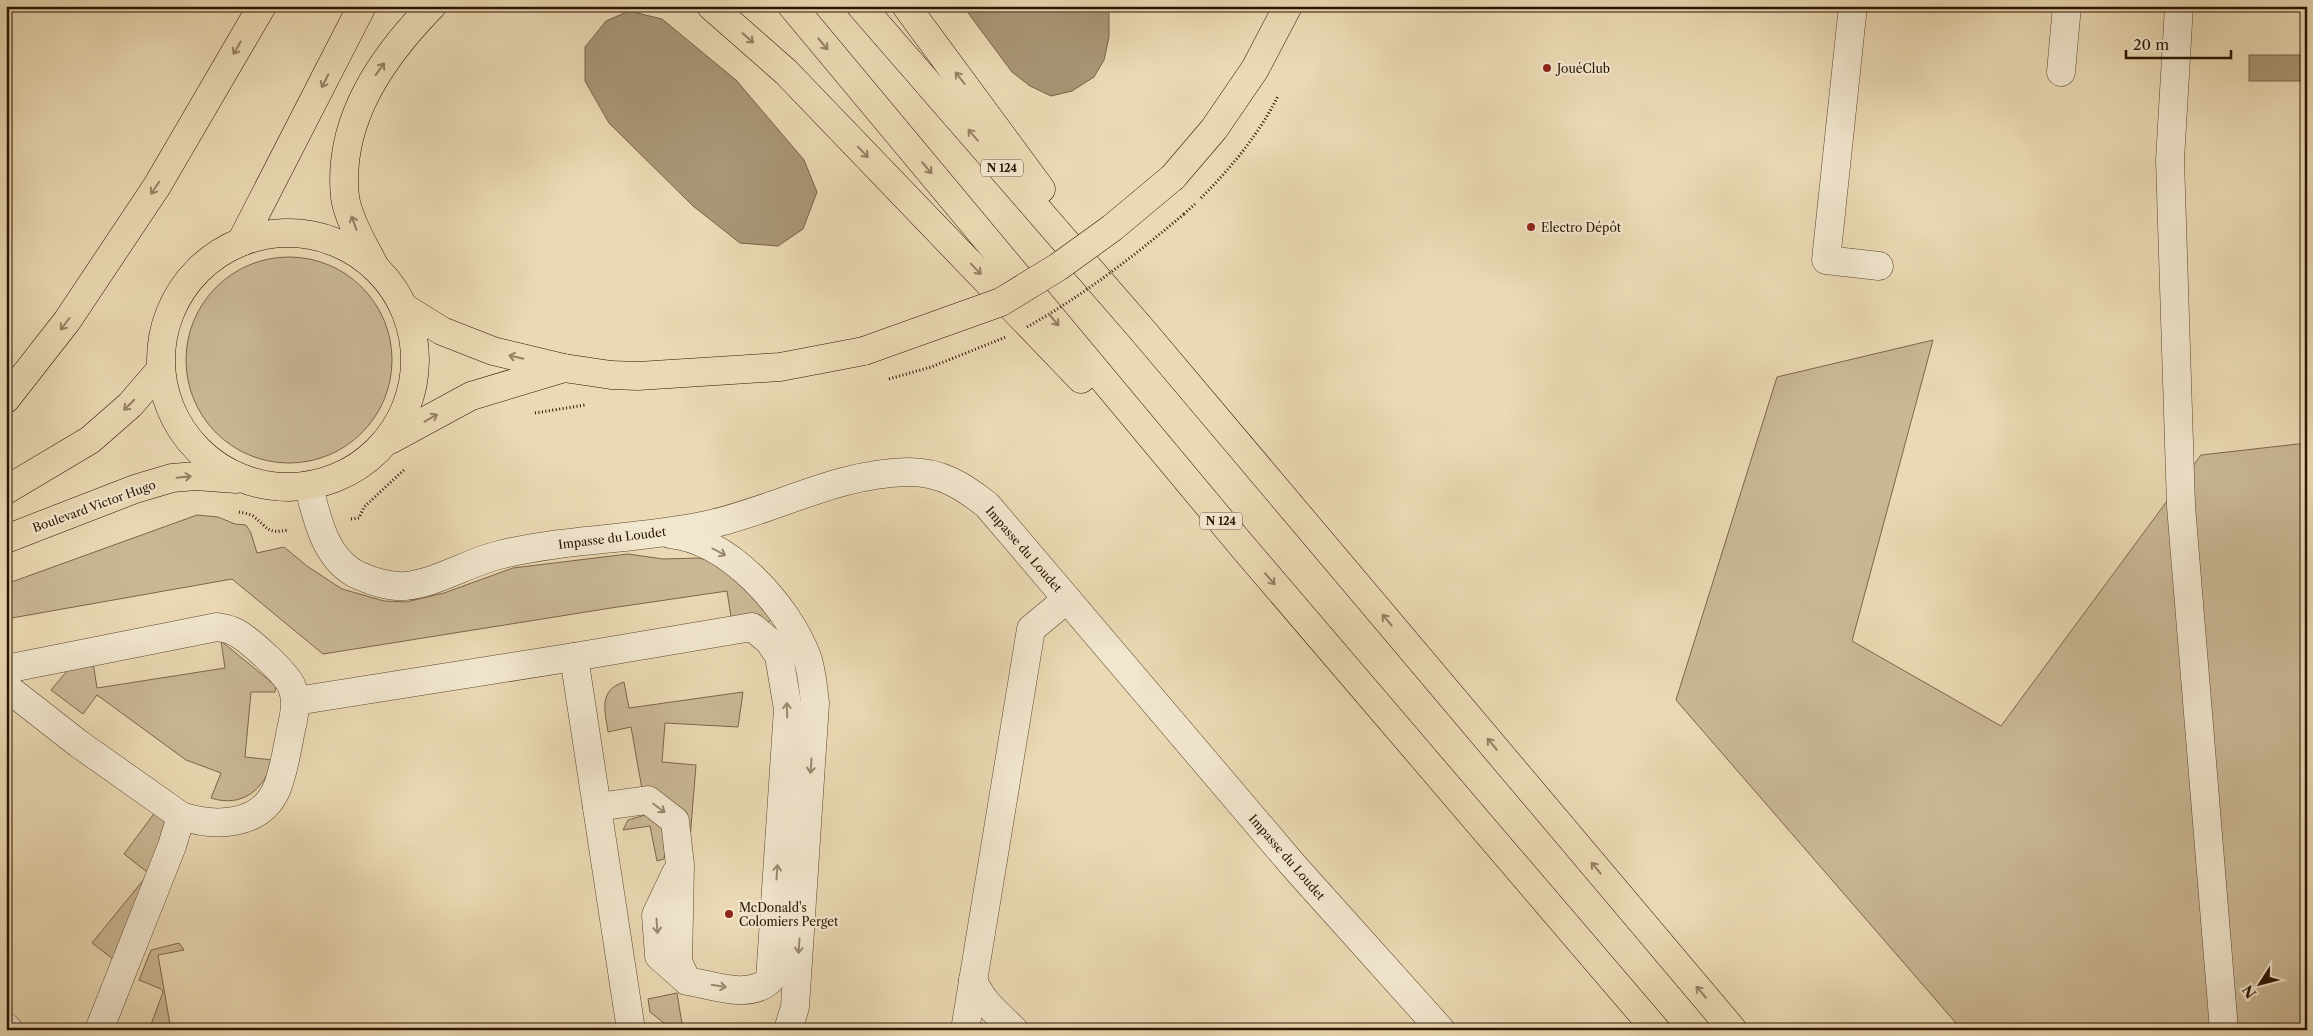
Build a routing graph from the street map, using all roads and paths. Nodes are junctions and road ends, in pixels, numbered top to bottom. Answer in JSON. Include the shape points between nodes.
{"nodes":[{"id":1,"x":262,"y":6,"type":"edge"},
{"id":2,"x":362,"y":6,"type":"edge"},
{"id":3,"x":432,"y":6,"type":"edge"},
{"id":4,"x":711,"y":6,"type":"edge"},
{"id":5,"x":792,"y":6,"type":"edge"},
{"id":6,"x":862,"y":6,"type":"edge"},
{"id":7,"x":906,"y":6,"type":"edge"},
{"id":8,"x":1288,"y":6,"type":"edge"},
{"id":9,"x":1853,"y":6,"type":"edge"},
{"id":10,"x":2067,"y":6,"type":"edge"},
{"id":11,"x":2179,"y":6,"type":"edge"},
{"id":12,"x":2061,"y":72,"type":"dead end"},
{"id":13,"x":241,"y":242,"type":"junction"},
{"id":14,"x":1879,"y":266,"type":"dead end"},
{"id":15,"x":375,"y":267,"type":"junction"},
{"id":16,"x":405,"y":308,"type":"junction"},
{"id":17,"x":1142,"y":331,"type":"junction"},
{"id":18,"x":161,"y":368,"type":"junction"},
{"id":19,"x":564,"y":368,"type":"junction"},
{"id":20,"x":6,"y":398,"type":"edge"},
{"id":21,"x":388,"y":441,"type":"junction"},
{"id":22,"x":410,"y":464,"type":"dead end"},
{"id":23,"x":242,"y":480,"type":"junction"},
{"id":24,"x":310,"y":487,"type":"junction"},
{"id":25,"x":6,"y":490,"type":"edge"},
{"id":26,"x":230,"y":509,"type":"dead end"},
{"id":27,"x":319,"y":525,"type":"junction"},
{"id":28,"x":657,"y":532,"type":"junction"},
{"id":29,"x":6,"y":539,"type":"edge"},
{"id":30,"x":1243,"y":547,"type":"junction"},
{"id":31,"x":1067,"y":599,"type":"junction"},
{"id":32,"x":574,"y":657,"type":"junction"},
{"id":33,"x":6,"y":669,"type":"edge"},
{"id":34,"x":6,"y":687,"type":"edge"},
{"id":35,"x":296,"y":701,"type":"junction"},
{"id":36,"x":596,"y":807,"type":"junction"},
{"id":37,"x":181,"y":816,"type":"junction"},
{"id":38,"x":973,"y":980,"type":"junction"},
{"id":39,"x":6,"y":1027,"type":"edge"},
{"id":40,"x":9,"y":1030,"type":"edge"},
{"id":41,"x":98,"y":1030,"type":"edge"},
{"id":42,"x":631,"y":1030,"type":"edge"},
{"id":43,"x":788,"y":1030,"type":"edge"},
{"id":44,"x":965,"y":1030,"type":"edge"},
{"id":45,"x":1014,"y":1030,"type":"edge"},
{"id":46,"x":1441,"y":1030,"type":"edge"},
{"id":47,"x":1656,"y":1030,"type":"edge"},
{"id":48,"x":1733,"y":1030,"type":"edge"},
{"id":49,"x":2224,"y":1030,"type":"edge"}],
"edges":[{"from":1,"to":20,"type":"main road","one_way":true,"via":[[157,186],[67,321]]},
{"from":2,"to":13,"type":"main road","one_way":true},
{"from":15,"to":3,"type":"main road","one_way":true,"via":[[345,198],[346,156],[355,119],[374,77],[404,36]]},
{"from":4,"to":30,"type":"main road","one_way":true,"via":[[786,72]]},
{"from":5,"to":30,"type":"main road","number":"N 124","one_way":true},
{"from":17,"to":6,"type":"main road","number":"N 124","one_way":true},
{"from":17,"to":7,"type":"main road","one_way":true,"via":[[975,96]]},
{"from":8,"to":19,"type":"main road","bridge":true,"via":[[1250,76],[1214,129],[1173,176],[1112,228],[1001,302],[864,351],[780,367],[638,376]]},
{"from":9,"to":14,"type":"street","via":[[1826,260]]},
{"from":10,"to":12,"type":"street"},
{"from":11,"to":49,"type":"street","via":[[2170,160],[2181,506]]},
{"from":13,"to":15,"type":"main road","via":[[269,234],[299,233],[328,239],[355,251]]},
{"from":13,"to":18,"type":"main road","via":[[213,257],[189,279],[172,306],[163,336]]},
{"from":15,"to":16,"type":"main road"},
{"from":19,"to":16,"type":"main road","one_way":true,"via":[[493,351],[442,331]]},
{"from":16,"to":21,"type":"main road","via":[[415,342],[415,377],[406,411]]},
{"from":48,"to":17,"type":"main road","number":"N 124","one_way":true},
{"from":18,"to":23,"type":"main road","via":[[173,415],[186,436],[221,469]]},
{"from":18,"to":25,"type":"main road","one_way":true,"via":[[130,406],[90,440]]},
{"from":21,"to":19,"type":"main road","one_way":true,"via":[[471,396]]},
{"from":21,"to":24,"type":"main road","via":[[366,462],[346,474]]},
{"from":22,"to":27,"type":"path","via":[[364,507],[359,518]]},
{"from":23,"to":24,"type":"main road","via":[[276,488]]},
{"from":29,"to":23,"type":"main road","name":"Boulevard Victor Hugo","one_way":true,"via":[[172,478],[196,476]]},
{"from":24,"to":27,"type":"street","name":"Impasse du Loudet"},
{"from":26,"to":27,"type":"path","via":[[253,515],[266,530],[276,533]]},
{"from":27,"to":28,"type":"street","name":"Impasse du Loudet","via":[[336,557],[346,567],[372,580],[405,586],[513,552]]},
{"from":28,"to":31,"type":"street","name":"Impasse du Loudet","via":[[737,517],[824,486],[881,473],[929,473],[966,488],[987,505]]},
{"from":28,"to":43,"type":"street","one_way":true,"via":[[687,535],[724,554],[744,570],[783,611],[807,658],[815,702],[795,1007]]},
{"from":30,"to":47,"type":"main road","number":"N 124","one_way":true},
{"from":31,"to":38,"type":"street","via":[[1031,629]]},
{"from":31,"to":46,"type":"street","name":"Impasse du Loudet","via":[[1293,865]]},
{"from":32,"to":35,"type":"street"},
{"from":32,"to":36,"type":"street"},
{"from":36,"to":32,"type":"street","one_way":true,"via":[[648,800],[675,821],[680,865],[678,962],[687,981],[747,991],[762,987],[770,980],[788,709],[779,656],[769,641],[752,627]]},
{"from":33,"to":35,"type":"street","via":[[217,627],[236,632],[282,671],[292,686]]},
{"from":34,"to":37,"type":"street","via":[[79,744]]},
{"from":35,"to":37,"type":"street","via":[[276,790],[256,813],[237,822],[198,822]]},
{"from":36,"to":42,"type":"street"},
{"from":37,"to":41,"type":"street"},
{"from":38,"to":44,"type":"street"},
{"from":38,"to":45,"type":"street","via":[[986,1002]]},
{"from":39,"to":40,"type":"street"}]}
